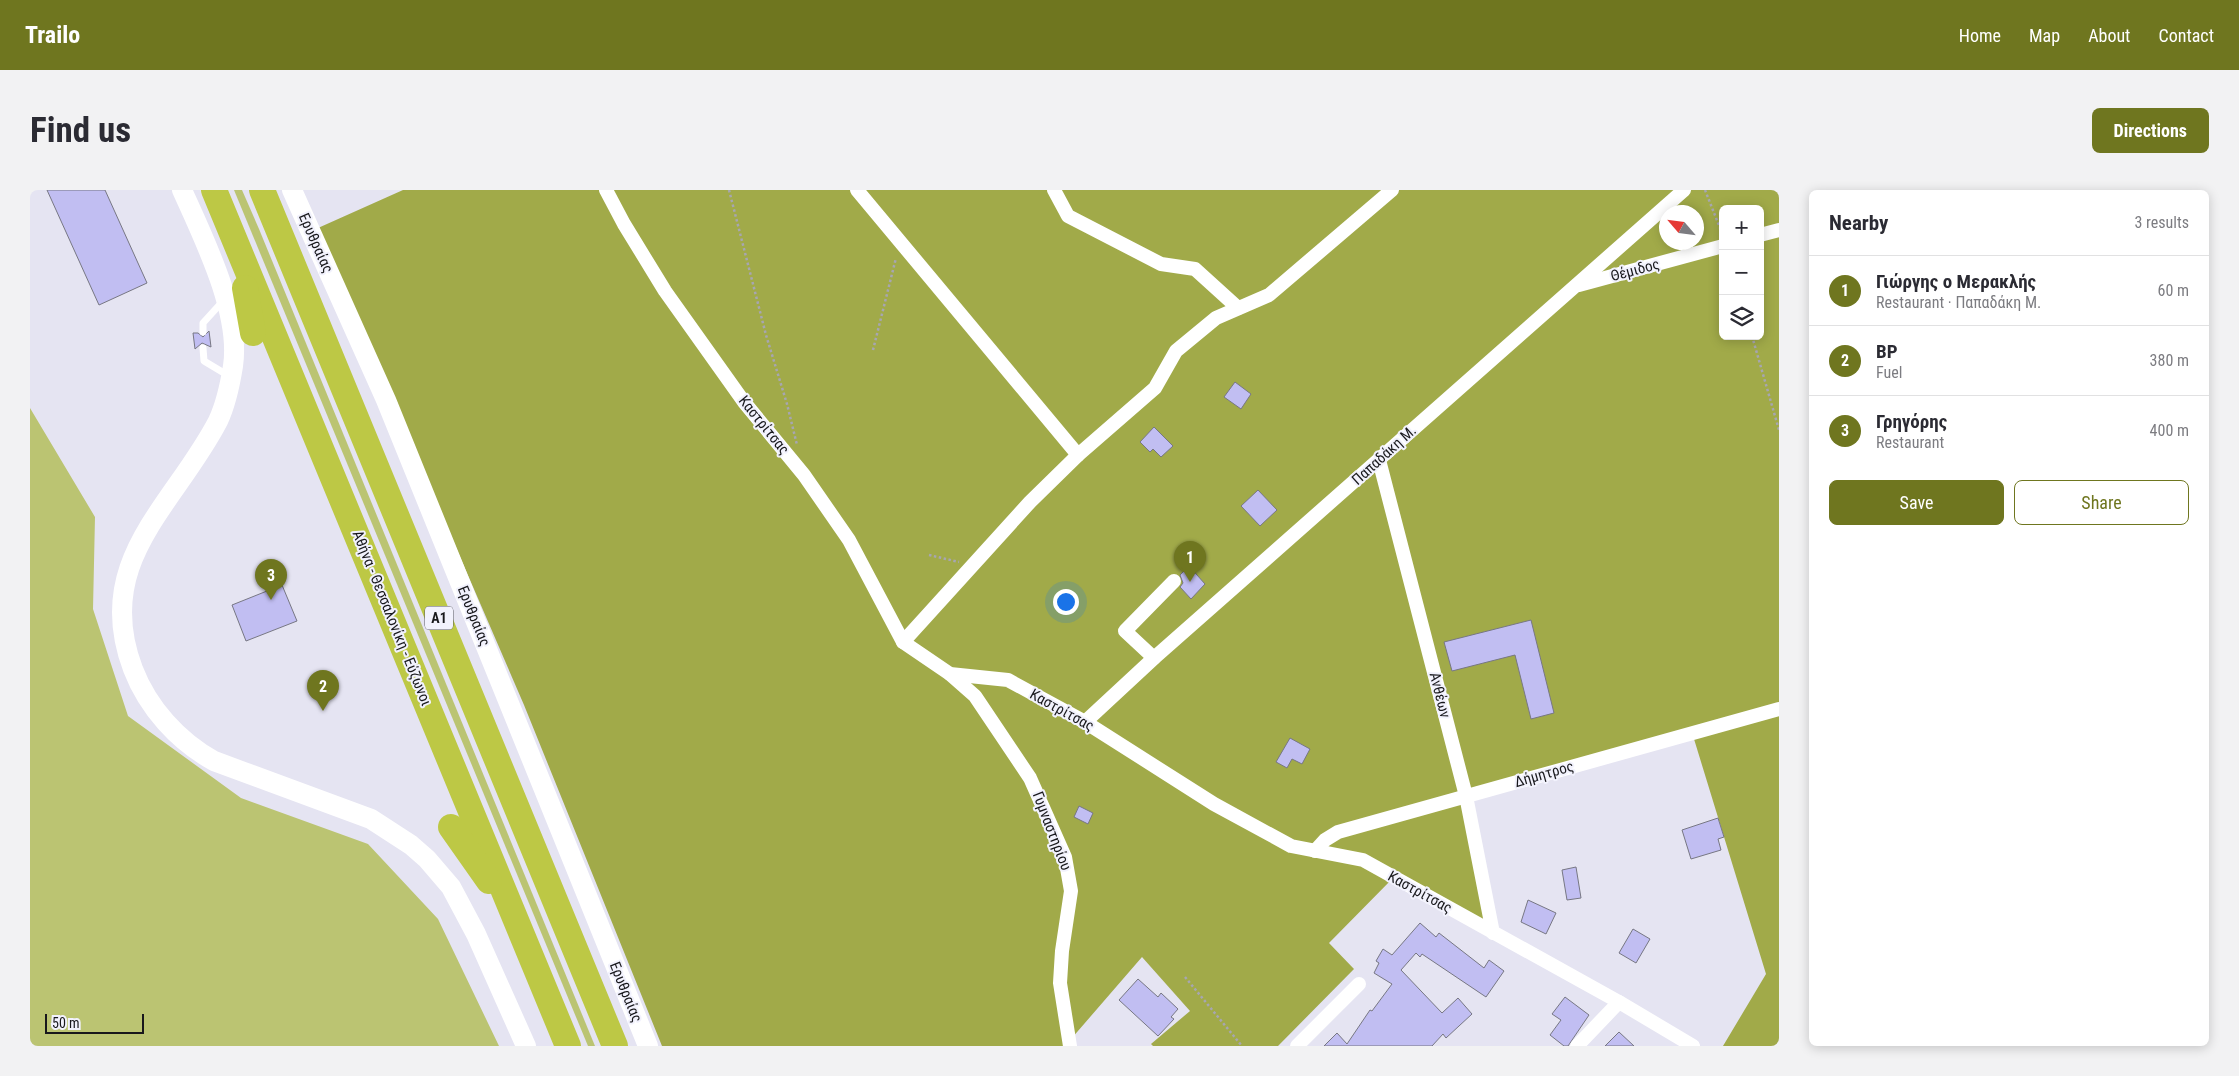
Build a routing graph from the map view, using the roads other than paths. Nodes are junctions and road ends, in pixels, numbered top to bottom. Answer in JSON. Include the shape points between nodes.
{"nodes":[{"id":1,"x":182,"y":190,"type":"edge"},
{"id":2,"x":214,"y":190,"type":"edge"},
{"id":3,"x":262,"y":190,"type":"edge"},
{"id":4,"x":292,"y":190,"type":"edge"},
{"id":5,"x":606,"y":190,"type":"edge"},
{"id":6,"x":856,"y":190,"type":"edge"},
{"id":7,"x":1054,"y":190,"type":"edge"},
{"id":8,"x":1392,"y":190,"type":"edge"},
{"id":9,"x":1684,"y":190,"type":"edge"},
{"id":10,"x":1779,"y":230,"type":"edge"},
{"id":11,"x":1764,"y":234,"type":"edge"},
{"id":12,"x":236,"y":238,"type":"junction"},
{"id":13,"x":1719,"y":247,"type":"edge"},
{"id":14,"x":1575,"y":286,"type":"junction"},
{"id":15,"x":225,"y":299,"type":"junction"},
{"id":16,"x":1238,"y":308,"type":"junction"},
{"id":17,"x":203,"y":332,"type":"dead end"},
{"id":18,"x":253,"y":333,"type":"dead end"},
{"id":19,"x":204,"y":348,"type":"dead end"},
{"id":20,"x":231,"y":378,"type":"junction"},
{"id":21,"x":1078,"y":455,"type":"junction"},
{"id":22,"x":1379,"y":460,"type":"junction"},
{"id":23,"x":1174,"y":581,"type":"dead end"},
{"id":24,"x":903,"y":642,"type":"junction"},
{"id":25,"x":1154,"y":658,"type":"junction"},
{"id":26,"x":950,"y":674,"type":"junction"},
{"id":27,"x":1779,"y":709,"type":"edge"},
{"id":28,"x":1085,"y":722,"type":"junction"},
{"id":29,"x":1466,"y":796,"type":"junction"},
{"id":30,"x":452,"y":827,"type":"dead end"},
{"id":31,"x":1315,"y":851,"type":"junction"},
{"id":32,"x":519,"y":925,"type":"junction"},
{"id":33,"x":1494,"y":933,"type":"junction"},
{"id":34,"x":1359,"y":984,"type":"dead end"},
{"id":35,"x":1619,"y":1002,"type":"junction"},
{"id":36,"x":526,"y":1046,"type":"edge"},
{"id":37,"x":568,"y":1046,"type":"edge"},
{"id":38,"x":615,"y":1046,"type":"edge"},
{"id":39,"x":648,"y":1046,"type":"edge"},
{"id":40,"x":1070,"y":1046,"type":"edge"},
{"id":41,"x":1297,"y":1046,"type":"edge"},
{"id":42,"x":1577,"y":1046,"type":"edge"},
{"id":43,"x":1693,"y":1046,"type":"edge"}],
"edges":[{"from":1,"to":15,"type":"main road"},
{"from":2,"to":12,"type":"highway","name":"Αθήνα - Θεσσαλονίκη - Εύζωνοι"},
{"from":3,"to":38,"type":"highway","number":"Α1"},
{"from":4,"to":39,"type":"main road","name":"Ερυθραίας","via":[[386,400]]},
{"from":5,"to":24,"type":"street","name":"Καστρίτσας","via":[[665,291],[849,540]]},
{"from":6,"to":21,"type":"street"},
{"from":7,"to":16,"type":"street","via":[[1068,216],[1161,264],[1195,269]]},
{"from":8,"to":16,"type":"street","via":[[1269,295]]},
{"from":9,"to":14,"type":"street","name":"Παπαδάκη Μ."},
{"from":10,"to":11,"type":"street"},
{"from":12,"to":18,"type":"highway"},
{"from":12,"to":32,"type":"highway","name":"Αθήνα - Θεσσαλονίκη - Εύζωνοι"},
{"from":13,"to":14,"type":"street","name":"Θέμιδος"},
{"from":14,"to":22,"type":"street","name":"Παπαδάκη Μ."},
{"from":15,"to":17,"type":"lane","via":[[203,323]]},
{"from":15,"to":20,"type":"main road","via":[[234,338]]},
{"from":16,"to":21,"type":"street","via":[[1216,318],[1176,351],[1155,388]]},
{"from":19,"to":20,"type":"lane","via":[[204,361]]},
{"from":20,"to":36,"type":"main road","via":[[218,419],[140,541],[125,582],[122,631],[136,677],[156,711],[197,751],[371,819],[395,833],[427,859],[459,899]]},
{"from":21,"to":24,"type":"street","via":[[1030,502]]},
{"from":22,"to":25,"type":"street","name":"Παπαδάκη Μ."},
{"from":22,"to":29,"type":"street","name":"Ανθέων"},
{"from":23,"to":25,"type":"street","via":[[1124,632]]},
{"from":24,"to":26,"type":"street","name":"Καστρίτσας"},
{"from":25,"to":28,"type":"street","name":"Παπαδάκη Μ."},
{"from":26,"to":28,"type":"street","name":"Καστρίτσας","via":[[1008,680]]},
{"from":26,"to":40,"type":"street","name":"Γυμναστηρίου","via":[[975,696],[1030,778],[1064,857],[1071,890],[1060,983]]},
{"from":27,"to":29,"type":"street","name":"Δήμητρος"},
{"from":28,"to":31,"type":"street","name":"Καστρίτσας","via":[[1265,833],[1291,846]]},
{"from":29,"to":31,"type":"street","name":"Δήμητρος","via":[[1338,832]]},
{"from":29,"to":33,"type":"street","name":"Ανθέων"},
{"from":30,"to":32,"type":"highway"},
{"from":31,"to":33,"type":"street","name":"Καστρίτσας","via":[[1363,860]]},
{"from":32,"to":37,"type":"highway","name":"Αθήνα - Θεσσαλονίκη - Εύζωνοι"},
{"from":33,"to":35,"type":"street","name":"Καστρίτσας"},
{"from":34,"to":41,"type":"street"},
{"from":35,"to":42,"type":"street"},
{"from":35,"to":43,"type":"street","name":"Καστρίτσας"}]}
